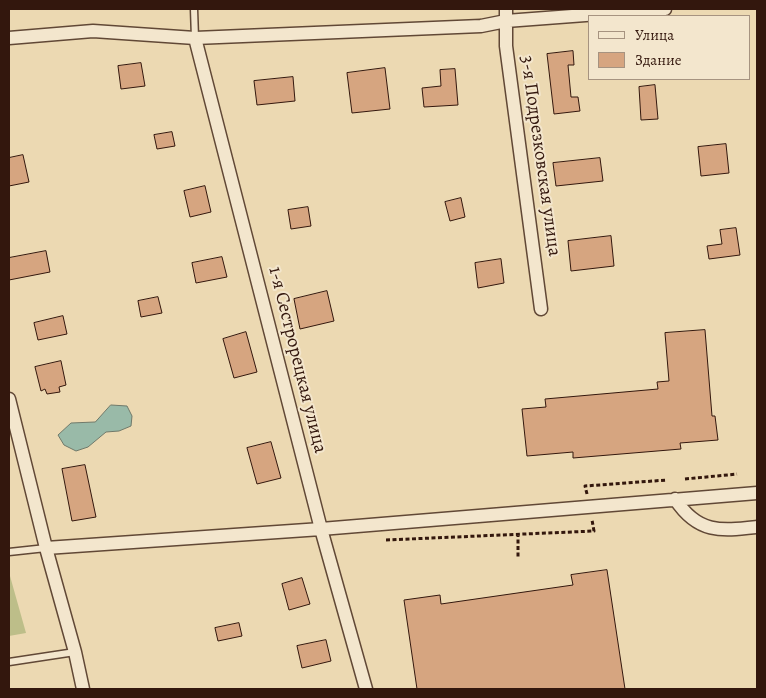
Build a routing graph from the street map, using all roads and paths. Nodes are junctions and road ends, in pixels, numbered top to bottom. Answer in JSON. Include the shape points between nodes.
{"nodes":[{"id":1,"x":194,"y":9,"type":"edge"},
{"id":2,"x":665,"y":9,"type":"edge"},
{"id":3,"x":506,"y":15,"type":"edge"},
{"id":4,"x":9,"y":38,"type":"edge"},
{"id":5,"x":195,"y":38,"type":"junction"},
{"id":6,"x":541,"y":309,"type":"dead end"},
{"id":7,"x":9,"y":399,"type":"edge"},
{"id":8,"x":737,"y":474,"type":"dead end"},
{"id":9,"x":685,"y":479,"type":"dead end"},
{"id":10,"x":667,"y":480,"type":"dead end"},
{"id":11,"x":585,"y":486,"type":"dead end"},
{"id":12,"x":757,"y":493,"type":"edge"},
{"id":13,"x":675,"y":499,"type":"junction"},
{"id":14,"x":757,"y":527,"type":"edge"},
{"id":15,"x":321,"y":529,"type":"junction"},
{"id":16,"x":518,"y":534,"type":"dead end"},
{"id":17,"x":46,"y":548,"type":"junction"},
{"id":18,"x":9,"y":552,"type":"edge"},
{"id":19,"x":518,"y":557,"type":"dead end"},
{"id":20,"x":75,"y":652,"type":"junction"},
{"id":21,"x":9,"y":662,"type":"edge"},
{"id":22,"x":83,"y":689,"type":"edge"},
{"id":23,"x":366,"y":689,"type":"edge"}],
"edges":[{"from":1,"to":5,"type":"lane"},
{"from":2,"to":3,"type":"street"},
{"from":3,"to":5,"type":"street","via":[[481,26]]},
{"from":3,"to":6,"type":"street","name":"3-я Подрезковская улица","via":[[506,46]]},
{"from":4,"to":5,"type":"street","via":[[93,31]]},
{"from":5,"to":15,"type":"street","name":"1-я Сестрорецкая улица"},
{"from":7,"to":17,"type":"street"},
{"from":8,"to":9,"type":"path"},
{"from":10,"to":11,"type":"path"},
{"from":12,"to":13,"type":"street"},
{"from":13,"to":14,"type":"street","via":[[688,516],[711,529]]},
{"from":13,"to":15,"type":"street"},
{"from":15,"to":17,"type":"street"},
{"from":15,"to":23,"type":"street","name":"1-я Сестрорецкая улица"},
{"from":16,"to":19,"type":"path"},
{"from":17,"to":18,"type":"lane"},
{"from":17,"to":20,"type":"street"},
{"from":20,"to":21,"type":"lane"},
{"from":20,"to":22,"type":"street"}]}
